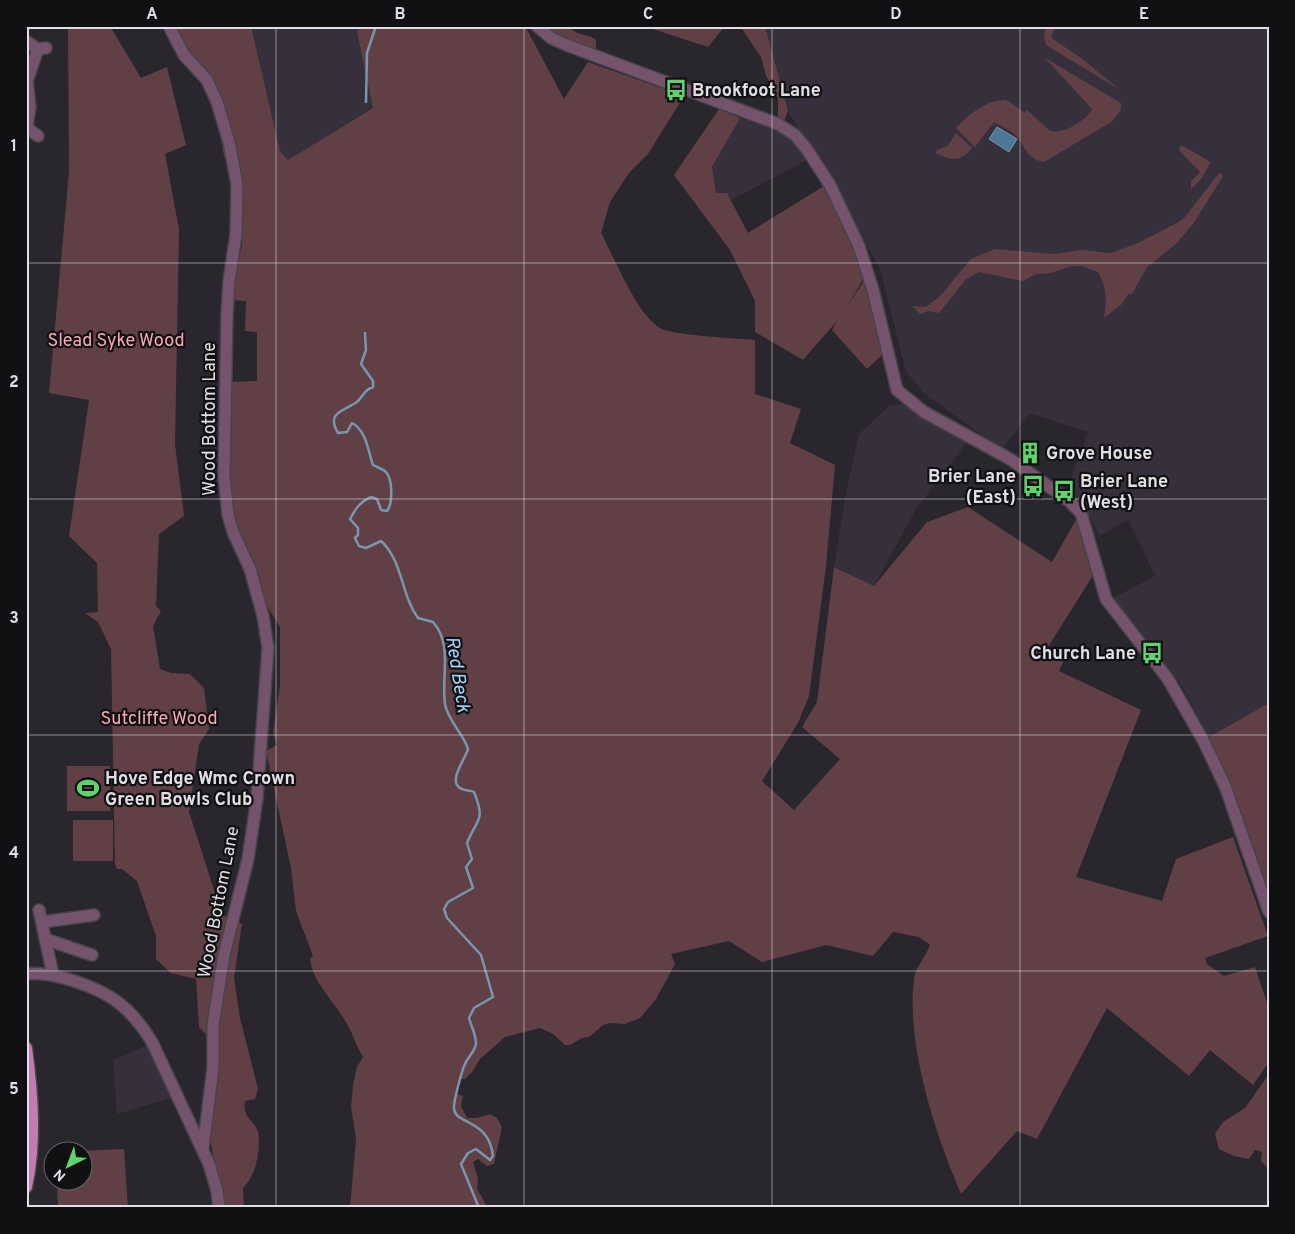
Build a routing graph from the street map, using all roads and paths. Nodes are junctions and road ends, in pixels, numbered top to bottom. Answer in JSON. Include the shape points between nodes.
{"nodes":[{"id":1,"x":169,"y":26,"type":"edge"},
{"id":2,"x":537,"y":26,"type":"edge"},
{"id":3,"x":26,"y":41,"type":"edge"},
{"id":4,"x":27,"y":127,"type":"edge"},
{"id":5,"x":38,"y":136,"type":"dead end"},
{"id":6,"x":39,"y":910,"type":"dead end"},
{"id":7,"x":1269,"y":912,"type":"edge"},
{"id":8,"x":94,"y":915,"type":"dead end"},
{"id":9,"x":42,"y":922,"type":"junction"},
{"id":10,"x":45,"y":939,"type":"junction"},
{"id":11,"x":92,"y":955,"type":"dead end"},
{"id":12,"x":26,"y":974,"type":"edge"},
{"id":13,"x":53,"y":975,"type":"junction"},
{"id":14,"x":27,"y":1056,"type":"edge"},
{"id":15,"x":203,"y":1148,"type":"junction"},
{"id":16,"x":26,"y":1187,"type":"edge"},
{"id":17,"x":219,"y":1208,"type":"edge"}],
"edges":[{"from":1,"to":15,"type":"street","name":"Wood Bottom Lane","via":[[184,55],[207,80],[217,102],[237,185],[236,234],[227,314],[224,476],[228,515],[250,569],[268,648],[256,798],[248,859],[224,955]]},
{"from":2,"to":7,"type":"street","via":[[569,46],[778,124],[795,135],[830,185],[859,246],[897,390],[924,412],[1010,459],[1081,513],[1106,599],[1168,679],[1204,740],[1225,786]]},
{"from":3,"to":4,"type":"street","via":[[42,48],[27,81],[30,107]]},
{"from":4,"to":5,"type":"street"},
{"from":6,"to":9,"type":"street"},
{"from":8,"to":9,"type":"street"},
{"from":9,"to":10,"type":"street"},
{"from":10,"to":11,"type":"street"},
{"from":10,"to":13,"type":"street"},
{"from":12,"to":13,"type":"street"},
{"from":13,"to":15,"type":"street","via":[[103,991],[144,1030]]},
{"from":14,"to":16,"type":"main road","via":[[31,1151]]},
{"from":15,"to":17,"type":"street","via":[[217,1190]]}]}
